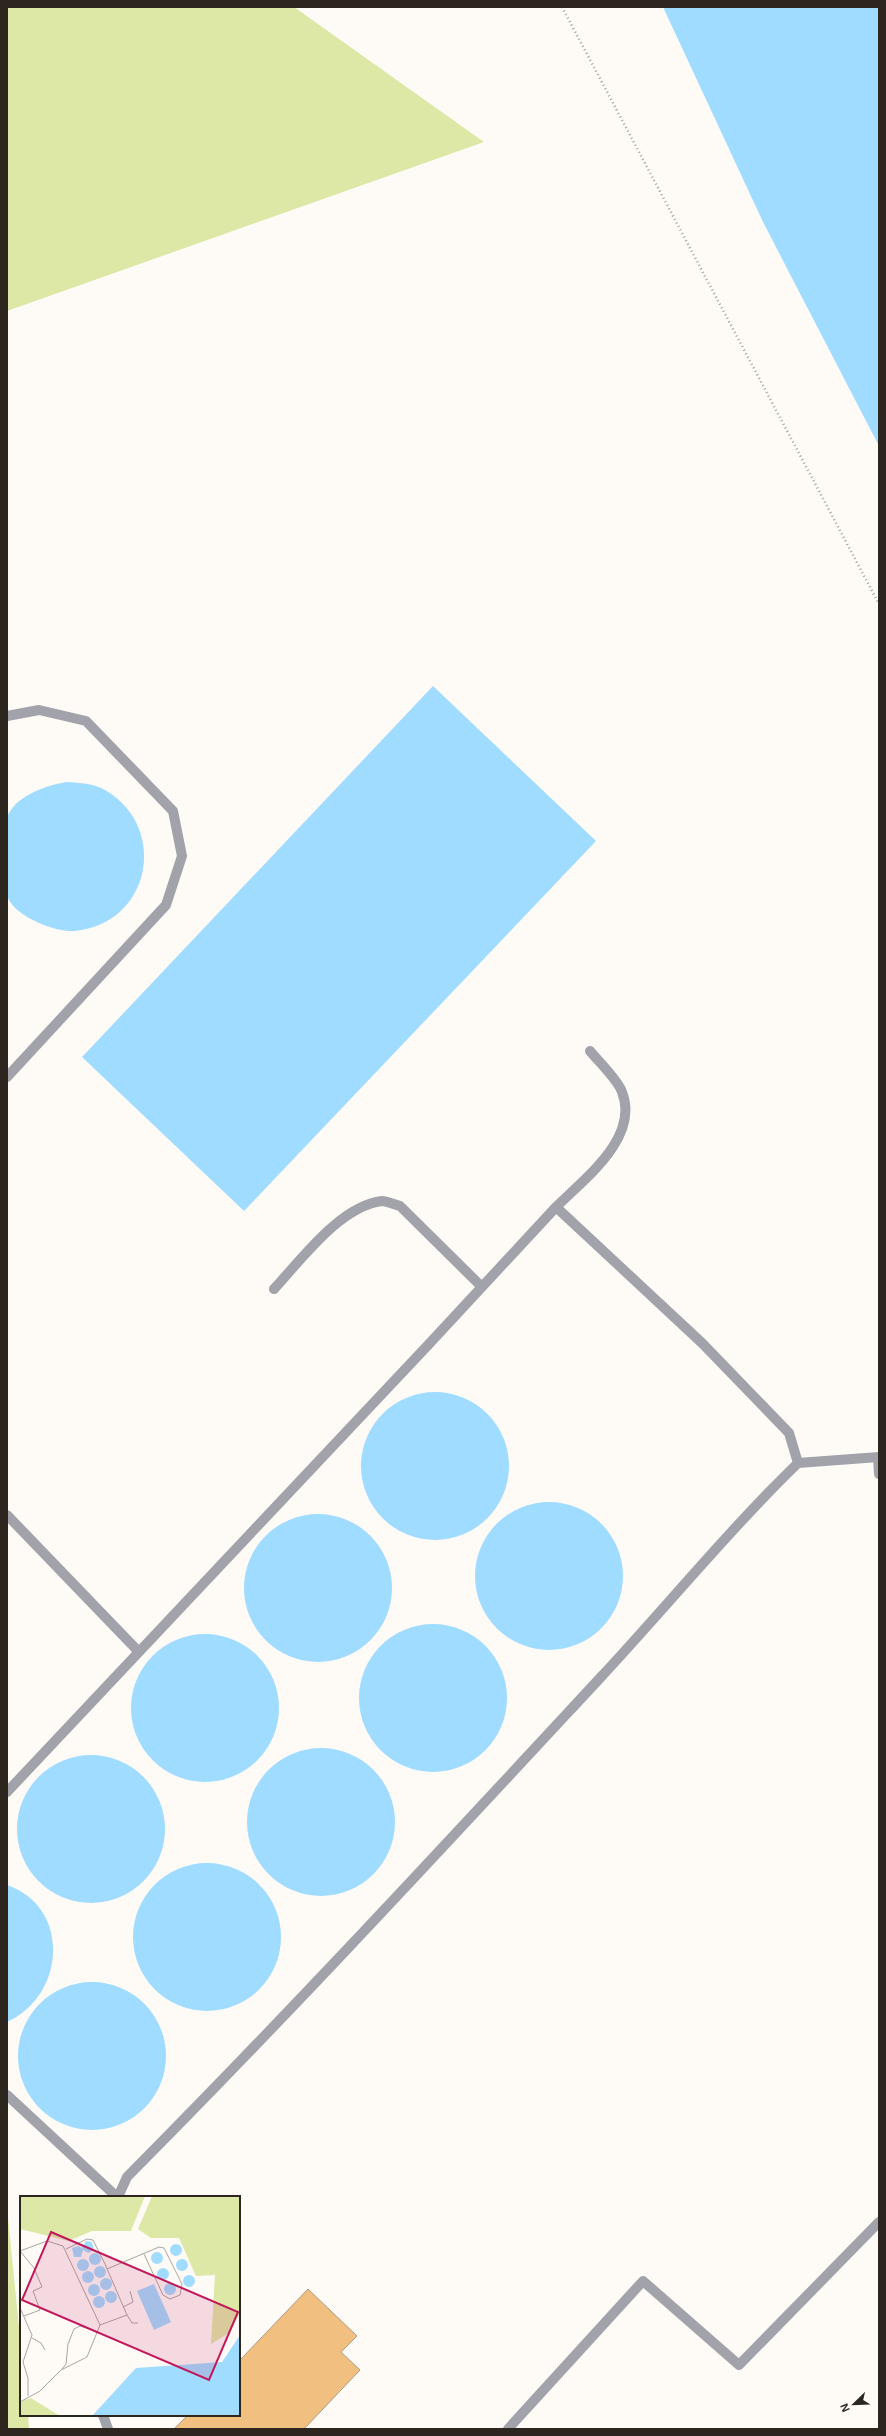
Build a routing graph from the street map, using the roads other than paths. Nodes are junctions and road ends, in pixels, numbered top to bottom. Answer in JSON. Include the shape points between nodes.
{"nodes":[{"id":1,"x":7,"y":716,"type":"edge"},
{"id":2,"x":590,"y":1051,"type":"dead end"},
{"id":3,"x":7,"y":1077,"type":"edge"},
{"id":4,"x":556,"y":1207,"type":"junction"},
{"id":5,"x":482,"y":1287,"type":"junction"},
{"id":6,"x":274,"y":1289,"type":"dead end"},
{"id":7,"x":878,"y":1457,"type":"edge"},
{"id":8,"x":798,"y":1463,"type":"junction"},
{"id":9,"x":879,"y":1474,"type":"edge"},
{"id":10,"x":7,"y":1515,"type":"edge"},
{"id":11,"x":138,"y":1651,"type":"junction"},
{"id":12,"x":7,"y":1792,"type":"edge"},
{"id":13,"x":7,"y":2095,"type":"edge"},
{"id":14,"x":117,"y":2196,"type":"edge"},
{"id":15,"x":118,"y":2196,"type":"edge"},
{"id":16,"x":879,"y":2222,"type":"edge"},
{"id":17,"x":103,"y":2416,"type":"edge"},
{"id":18,"x":108,"y":2429,"type":"edge"},
{"id":19,"x":508,"y":2429,"type":"edge"}],
"edges":[{"from":1,"to":3,"type":"lane","via":[[39,710],[86,721],[173,811],[182,856],[166,905]]},
{"from":2,"to":4,"type":"lane","via":[[622,1092],[626,1115],[617,1144]]},
{"from":4,"to":5,"type":"lane"},
{"from":4,"to":8,"type":"lane","via":[[702,1342],[789,1433]]},
{"from":5,"to":6,"type":"lane","via":[[400,1206],[383,1201],[360,1208],[332,1227]]},
{"from":5,"to":11,"type":"lane"},
{"from":7,"to":8,"type":"lane"},
{"from":7,"to":9,"type":"lane"},
{"from":8,"to":15,"type":"lane","via":[[764,1496],[621,1656],[261,2042],[127,2177]]},
{"from":10,"to":11,"type":"lane"},
{"from":11,"to":12,"type":"lane"},
{"from":13,"to":14,"type":"lane"},
{"from":16,"to":19,"type":"lane","via":[[739,2365],[643,2281]]},
{"from":17,"to":18,"type":"lane"}]}
